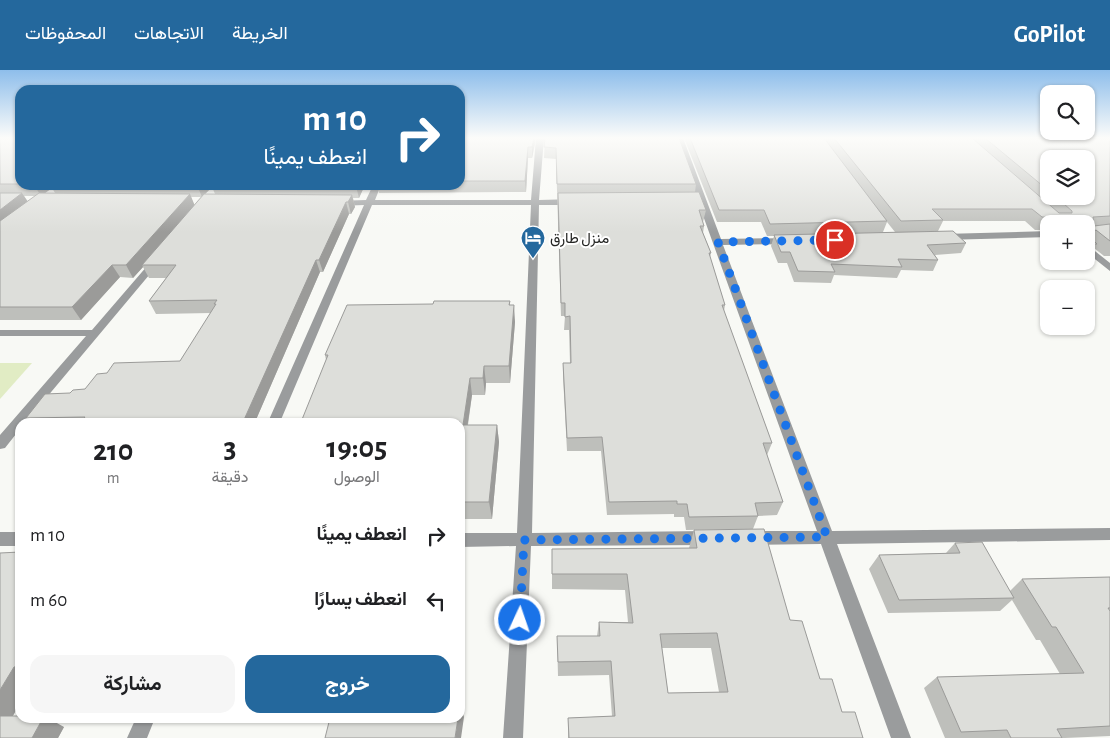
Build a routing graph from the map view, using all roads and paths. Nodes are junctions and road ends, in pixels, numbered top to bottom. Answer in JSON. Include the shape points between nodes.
{"nodes":[{"id":1,"x":538,"y":169,"type":"edge"},
{"id":2,"x":688,"y":169,"type":"edge"},
{"id":3,"x":376,"y":190,"type":"edge"},
{"id":4,"x":535,"y":202,"type":"junction"},
{"id":5,"x":584,"y":202,"type":"edge"},
{"id":6,"x":332,"y":203,"type":"edge"},
{"id":7,"x":370,"y":203,"type":"junction"},
{"id":8,"x":1040,"y":234,"type":"edge"},
{"id":9,"x":932,"y":238,"type":"edge"},
{"id":10,"x":796,"y":241,"type":"edge"},
{"id":11,"x":718,"y":242,"type":"junction"},
{"id":12,"x":167,"y":248,"type":"edge"},
{"id":13,"x":1095,"y":255,"type":"edge"},
{"id":14,"x":1110,"y":268,"type":"edge"},
{"id":15,"x":96,"y":332,"type":"junction"},
{"id":16,"x":0,"y":333,"type":"edge"},
{"id":17,"x":22,"y":418,"type":"edge"},
{"id":18,"x":276,"y":418,"type":"edge"},
{"id":19,"x":15,"y":426,"type":"edge"},
{"id":20,"x":0,"y":444,"type":"edge"},
{"id":21,"x":1110,"y":534,"type":"edge"},
{"id":22,"x":827,"y":537,"type":"junction"},
{"id":23,"x":719,"y":538,"type":"edge"},
{"id":24,"x":739,"y":538,"type":"edge"},
{"id":25,"x":0,"y":539,"type":"edge"},
{"id":26,"x":15,"y":539,"type":"edge"},
{"id":27,"x":465,"y":540,"type":"edge"},
{"id":28,"x":524,"y":540,"type":"junction"},
{"id":29,"x":144,"y":723,"type":"edge"},
{"id":30,"x":137,"y":738,"type":"edge"},
{"id":31,"x":513,"y":738,"type":"edge"},
{"id":32,"x":901,"y":738,"type":"edge"}],
"edges":[{"from":1,"to":4,"type":"street"},
{"from":2,"to":11,"type":"street","via":[[697,199]]},
{"from":3,"to":7,"type":"street"},
{"from":4,"to":5,"type":"street"},
{"from":4,"to":7,"type":"street"},
{"from":4,"to":28,"type":"street"},
{"from":6,"to":7,"type":"street"},
{"from":7,"to":18,"type":"street"},
{"from":8,"to":9,"type":"street"},
{"from":10,"to":11,"type":"street"},
{"from":11,"to":22,"type":"street"},
{"from":12,"to":15,"type":"street"},
{"from":13,"to":14,"type":"street"},
{"from":15,"to":16,"type":"street"},
{"from":15,"to":17,"type":"street"},
{"from":19,"to":20,"type":"street"},
{"from":21,"to":22,"type":"street"},
{"from":22,"to":24,"type":"street"},
{"from":22,"to":32,"type":"street"},
{"from":23,"to":28,"type":"street"},
{"from":25,"to":26,"type":"street"},
{"from":27,"to":28,"type":"street"},
{"from":28,"to":31,"type":"street"},
{"from":29,"to":30,"type":"street"}]}
